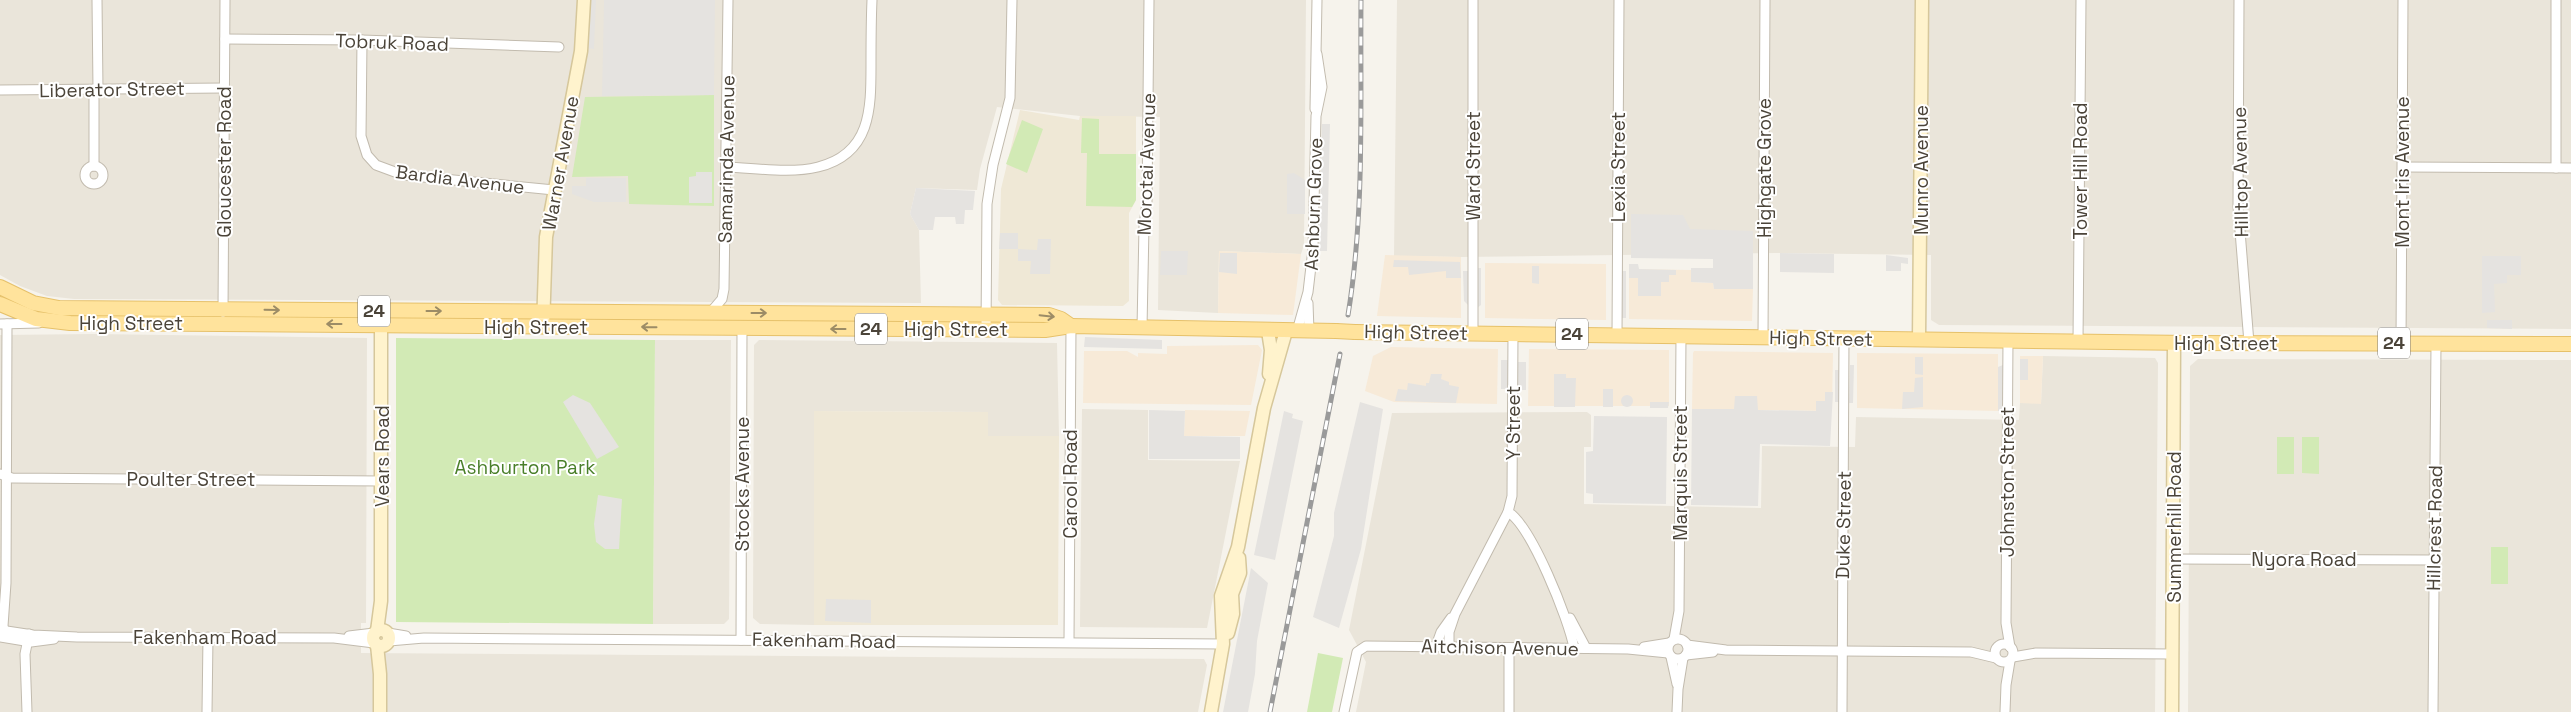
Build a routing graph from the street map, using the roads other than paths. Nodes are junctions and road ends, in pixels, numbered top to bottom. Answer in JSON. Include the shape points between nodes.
{"nodes":[{"id":1,"x":97,"y":0,"type":"edge"},
{"id":2,"x":225,"y":0,"type":"edge"},
{"id":3,"x":584,"y":0,"type":"edge"},
{"id":4,"x":728,"y":0,"type":"edge"},
{"id":5,"x":872,"y":0,"type":"edge"},
{"id":6,"x":1012,"y":0,"type":"edge"},
{"id":7,"x":1149,"y":0,"type":"edge"},
{"id":8,"x":1317,"y":0,"type":"edge"},
{"id":9,"x":1474,"y":0,"type":"edge"},
{"id":10,"x":1619,"y":0,"type":"edge"},
{"id":11,"x":1765,"y":0,"type":"edge"},
{"id":12,"x":1922,"y":0,"type":"edge"},
{"id":13,"x":2081,"y":0,"type":"edge"},
{"id":14,"x":2239,"y":0,"type":"edge"},
{"id":15,"x":2403,"y":0,"type":"edge"},
{"id":16,"x":2556,"y":0,"type":"edge"},
{"id":17,"x":225,"y":39,"type":"junction"},
{"id":18,"x":362,"y":40,"type":"junction"},
{"id":19,"x":559,"y":47,"type":"dead end"},
{"id":20,"x":224,"y":88,"type":"junction"},
{"id":21,"x":96,"y":89,"type":"junction"},
{"id":22,"x":0,"y":90,"type":"edge"},
{"id":23,"x":94,"y":166,"type":"dead end"},
{"id":24,"x":726,"y":167,"type":"junction"},
{"id":25,"x":2403,"y":167,"type":"junction"},
{"id":26,"x":2556,"y":168,"type":"junction"},
{"id":27,"x":2571,"y":168,"type":"edge"},
{"id":28,"x":554,"y":190,"type":"junction"},
{"id":29,"x":0,"y":287,"type":"edge"},
{"id":30,"x":0,"y":304,"type":"edge"},
{"id":31,"x":544,"y":311,"type":"junction"},
{"id":32,"x":710,"y":313,"type":"junction"},
{"id":33,"x":986,"y":314,"type":"junction"},
{"id":34,"x":223,"y":316,"type":"junction"},
{"id":35,"x":382,"y":318,"type":"junction"},
{"id":36,"x":59,"y":322,"type":"junction"},
{"id":37,"x":4,"y":324,"type":"edge"},
{"id":38,"x":1071,"y":326,"type":"junction"},
{"id":39,"x":543,"y":327,"type":"junction"},
{"id":40,"x":742,"y":328,"type":"junction"},
{"id":41,"x":1142,"y":328,"type":"junction"},
{"id":42,"x":986,"y":330,"type":"junction"},
{"id":43,"x":1268,"y":331,"type":"junction"},
{"id":44,"x":1298,"y":331,"type":"junction"},
{"id":45,"x":1472,"y":333,"type":"junction"},
{"id":46,"x":1513,"y":334,"type":"junction"},
{"id":47,"x":1617,"y":335,"type":"junction"},
{"id":48,"x":1681,"y":336,"type":"junction"},
{"id":49,"x":1763,"y":337,"type":"junction"},
{"id":50,"x":1844,"y":338,"type":"junction"},
{"id":51,"x":1919,"y":339,"type":"junction"},
{"id":52,"x":2008,"y":340,"type":"junction"},
{"id":53,"x":2078,"y":342,"type":"junction"},
{"id":54,"x":2174,"y":342,"type":"junction"},
{"id":55,"x":2249,"y":343,"type":"junction"},
{"id":56,"x":2401,"y":343,"type":"junction"},
{"id":57,"x":2436,"y":344,"type":"junction"},
{"id":58,"x":2571,"y":344,"type":"edge"},
{"id":59,"x":1267,"y":397,"type":"junction"},
{"id":60,"x":3,"y":475,"type":"edge"},
{"id":61,"x":382,"y":481,"type":"junction"},
{"id":62,"x":1508,"y":512,"type":"junction"},
{"id":63,"x":2173,"y":559,"type":"junction"},
{"id":64,"x":2434,"y":560,"type":"junction"},
{"id":65,"x":1564,"y":610,"type":"junction"},
{"id":66,"x":1679,"y":611,"type":"junction"},
{"id":67,"x":1455,"y":614,"type":"junction"},
{"id":68,"x":4,"y":633,"type":"edge"},
{"id":69,"x":208,"y":637,"type":"junction"},
{"id":70,"x":381,"y":638,"type":"junction"},
{"id":71,"x":28,"y":640,"type":"junction"},
{"id":72,"x":741,"y":640,"type":"junction"},
{"id":73,"x":1672,"y":641,"type":"junction"},
{"id":74,"x":1069,"y":642,"type":"junction"},
{"id":75,"x":1686,"y":643,"type":"junction"},
{"id":76,"x":1224,"y":644,"type":"junction"},
{"id":77,"x":1436,"y":646,"type":"junction"},
{"id":78,"x":1449,"y":647,"type":"junction"},
{"id":79,"x":1509,"y":648,"type":"junction"},
{"id":80,"x":1574,"y":648,"type":"junction"},
{"id":81,"x":1586,"y":648,"type":"junction"},
{"id":82,"x":1628,"y":649,"type":"junction"},
{"id":83,"x":1726,"y":650,"type":"junction"},
{"id":84,"x":1842,"y":651,"type":"junction"},
{"id":85,"x":2005,"y":653,"type":"junction"},
{"id":86,"x":2173,"y":654,"type":"junction"},
{"id":87,"x":1670,"y":655,"type":"junction"},
{"id":88,"x":1685,"y":657,"type":"junction"},
{"id":89,"x":1678,"y":689,"type":"junction"},
{"id":90,"x":27,"y":712,"type":"edge"},
{"id":91,"x":207,"y":712,"type":"edge"},
{"id":92,"x":380,"y":712,"type":"edge"},
{"id":93,"x":1211,"y":712,"type":"edge"},
{"id":94,"x":1344,"y":712,"type":"edge"},
{"id":95,"x":1509,"y":712,"type":"edge"},
{"id":96,"x":1678,"y":712,"type":"edge"},
{"id":97,"x":1842,"y":712,"type":"edge"},
{"id":98,"x":2006,"y":712,"type":"edge"},
{"id":99,"x":2172,"y":712,"type":"edge"},
{"id":100,"x":2433,"y":712,"type":"edge"}],
"edges":[{"from":1,"to":21,"type":"street"},
{"from":2,"to":17,"type":"street","name":"Gloucester Road"},
{"from":3,"to":28,"type":"street","name":"Warner Avenue","via":[[582,44]]},
{"from":4,"to":24,"type":"street","name":"Samarinda Avenue"},
{"from":5,"to":24,"type":"street","via":[[870,109],[866,128],[855,145],[841,157],[818,167]]},
{"from":6,"to":33,"type":"street","via":[[1010,98],[987,204]]},
{"from":7,"to":41,"type":"street","name":"Morotai Avenue"},
{"from":8,"to":44,"type":"street","name":"Ashburn Grove","via":[[1317,54],[1322,88],[1316,116],[1314,239],[1308,292]]},
{"from":9,"to":45,"type":"street","name":"Ward Street"},
{"from":10,"to":47,"type":"street","name":"Lexia Street"},
{"from":11,"to":49,"type":"street","name":"Highgate Grove"},
{"from":12,"to":51,"type":"street","name":"Munro Avenue"},
{"from":13,"to":53,"type":"street","name":"Tower Hill Road"},
{"from":14,"to":55,"type":"street","name":"Hilltop Avenue","via":[[2238,206]]},
{"from":15,"to":25,"type":"street","name":"Mont Iris Avenue"},
{"from":16,"to":26,"type":"street"},
{"from":17,"to":18,"type":"street","name":"Tobruk Road"},
{"from":17,"to":20,"type":"street","name":"Gloucester Road"},
{"from":18,"to":19,"type":"street","name":"Tobruk Road"},
{"from":18,"to":28,"type":"street","name":"Bardia Avenue","via":[[362,142],[376,165],[403,175]]},
{"from":20,"to":21,"type":"street","name":"Liberator Street"},
{"from":20,"to":34,"type":"street","name":"Gloucester Road"},
{"from":21,"to":22,"type":"street","name":"Liberator Street"},
{"from":21,"to":23,"type":"street"},
{"from":24,"to":32,"type":"street","name":"Samarinda Avenue","via":[[724,289],[722,299]]},
{"from":25,"to":26,"type":"street"},
{"from":25,"to":56,"type":"street","name":"Mont Iris Avenue"},
{"from":26,"to":27,"type":"street"},
{"from":28,"to":31,"type":"street","name":"Warner Avenue","via":[[544,250]]},
{"from":29,"to":34,"type":"main road","name":"High Street","number":"24","via":[[44,306],[59,308]]},
{"from":30,"to":36,"type":"main road","number":"24","via":[[26,316]]},
{"from":31,"to":32,"type":"main road","name":"High Street","number":"24"},
{"from":35,"to":31,"type":"main road","name":"High Street","number":"24","one_way":true},
{"from":31,"to":39,"type":"street","name":"Warner Avenue"},
{"from":32,"to":33,"type":"main road","name":"High Street","number":"24","one_way":true},
{"from":33,"to":38,"type":"main road","name":"High Street","number":"24","one_way":true,"via":[[1049,315],[1061,318]]},
{"from":33,"to":42,"type":"street"},
{"from":34,"to":35,"type":"main road","name":"High Street","number":"24"},
{"from":34,"to":36,"type":"main road","name":"High Street","number":"24"},
{"from":35,"to":39,"type":"main road","name":"High Street","number":"24"},
{"from":35,"to":61,"type":"street","name":"Vears Road"},
{"from":36,"to":37,"type":"street","name":"High Street"},
{"from":37,"to":60,"type":"street"},
{"from":38,"to":41,"type":"main road","name":"High Street","number":"24"},
{"from":38,"to":42,"type":"main road","name":"High Street","number":"24","via":[[1056,330]]},
{"from":38,"to":74,"type":"street","name":"Carool Road"},
{"from":40,"to":39,"type":"main road","name":"High Street","number":"24","one_way":true},
{"from":42,"to":40,"type":"main road","name":"High Street","number":"24","one_way":true},
{"from":40,"to":72,"type":"street","name":"Stocks Avenue"},
{"from":41,"to":43,"type":"main road","name":"High Street","number":"24"},
{"from":43,"to":44,"type":"main road","name":"High Street","number":"24"},
{"from":43,"to":59,"type":"street","via":[[1271,350]]},
{"from":44,"to":45,"type":"main road","name":"High Street","number":"24","bridge":true},
{"from":44,"to":59,"type":"street"},
{"from":45,"to":46,"type":"main road","name":"High Street","number":"24"},
{"from":46,"to":47,"type":"main road","name":"High Street","number":"24"},
{"from":46,"to":62,"type":"street","name":"Y Street","via":[[1512,496]]},
{"from":47,"to":48,"type":"main road","name":"High Street","number":"24"},
{"from":48,"to":49,"type":"main road","name":"High Street","number":"24"},
{"from":48,"to":66,"type":"street","name":"Marquis Street"},
{"from":49,"to":50,"type":"main road","name":"High Street","number":"24"},
{"from":50,"to":51,"type":"main road","name":"High Street","number":"24"},
{"from":50,"to":84,"type":"street","name":"Duke Street"},
{"from":51,"to":52,"type":"main road","name":"High Street","number":"24"},
{"from":52,"to":53,"type":"main road","name":"High Street","number":"24"},
{"from":52,"to":85,"type":"street","name":"Johnston Street"},
{"from":53,"to":54,"type":"main road","name":"High Street","number":"24"},
{"from":54,"to":55,"type":"main road","name":"High Street","number":"24"},
{"from":54,"to":63,"type":"street","name":"Summerhill Road"},
{"from":55,"to":56,"type":"main road","name":"High Street","number":"24"},
{"from":56,"to":57,"type":"main road","name":"High Street","number":"24"},
{"from":57,"to":58,"type":"main road","name":"High Street","number":"24"},
{"from":57,"to":64,"type":"street","name":"Hillcrest Road"},
{"from":59,"to":76,"type":"street","via":[[1238,547],[1240,573],[1228,592],[1232,620]]},
{"from":60,"to":61,"type":"street","name":"Poulter Street","via":[[12,478]]},
{"from":60,"to":68,"type":"street"},
{"from":61,"to":70,"type":"street","name":"Vears Road"},
{"from":62,"to":65,"type":"street","via":[[1521,523]]},
{"from":62,"to":67,"type":"street","name":"Y Street"},
{"from":63,"to":64,"type":"street","name":"Nyora Road"},
{"from":63,"to":86,"type":"street","name":"Summerhill Road"},
{"from":64,"to":100,"type":"street","name":"Hillcrest Road"},
{"from":65,"to":80,"type":"street"},
{"from":65,"to":81,"type":"street"},
{"from":66,"to":73,"type":"street","name":"Marquis Street"},
{"from":66,"to":75,"type":"street","name":"Marquis Street"},
{"from":67,"to":77,"type":"street","name":"Y Street"},
{"from":67,"to":78,"type":"street","name":"Y Street","via":[[1449,632]]},
{"from":68,"to":71,"type":"street","name":"Fakenham Road"},
{"from":69,"to":70,"type":"street","name":"Fakenham Road"},
{"from":69,"to":71,"type":"street","name":"Fakenham Road"},
{"from":69,"to":91,"type":"street"},
{"from":70,"to":72,"type":"street","name":"Fakenham Road"},
{"from":70,"to":92,"type":"street","name":"Vears Road"},
{"from":71,"to":90,"type":"street"},
{"from":72,"to":74,"type":"street","name":"Fakenham Road"},
{"from":73,"to":75,"type":"street","name":"Aitchison Avenue"},
{"from":73,"to":82,"type":"street","name":"Aitchison Avenue"},
{"from":73,"to":87,"type":"street","name":"Marquis Street"},
{"from":74,"to":76,"type":"street","name":"Fakenham Road"},
{"from":75,"to":83,"type":"street"},
{"from":75,"to":88,"type":"street","name":"Marquis Street"},
{"from":76,"to":93,"type":"street"},
{"from":77,"to":78,"type":"street","name":"Aitchison Avenue"},
{"from":77,"to":94,"type":"street","name":"Aitchison Avenue","via":[[1363,647],[1357,652]]},
{"from":78,"to":79,"type":"street","name":"Aitchison Avenue"},
{"from":79,"to":80,"type":"street","name":"Aitchison Avenue"},
{"from":79,"to":95,"type":"street"},
{"from":80,"to":81,"type":"street","name":"Aitchison Avenue"},
{"from":81,"to":82,"type":"street","name":"Aitchison Avenue"},
{"from":82,"to":87,"type":"street","name":"Aitchison Avenue"},
{"from":83,"to":84,"type":"street"},
{"from":83,"to":88,"type":"street"},
{"from":84,"to":85,"type":"street"},
{"from":84,"to":97,"type":"street","name":"Duke Street"},
{"from":85,"to":86,"type":"street"},
{"from":85,"to":98,"type":"street","name":"Johnston Street"},
{"from":86,"to":99,"type":"street","name":"Summerhill Road"},
{"from":87,"to":88,"type":"street","name":"Aitchison Avenue","via":[[1677,660]]},
{"from":87,"to":89,"type":"street"},
{"from":88,"to":89,"type":"street"},
{"from":89,"to":96,"type":"street"}]}
